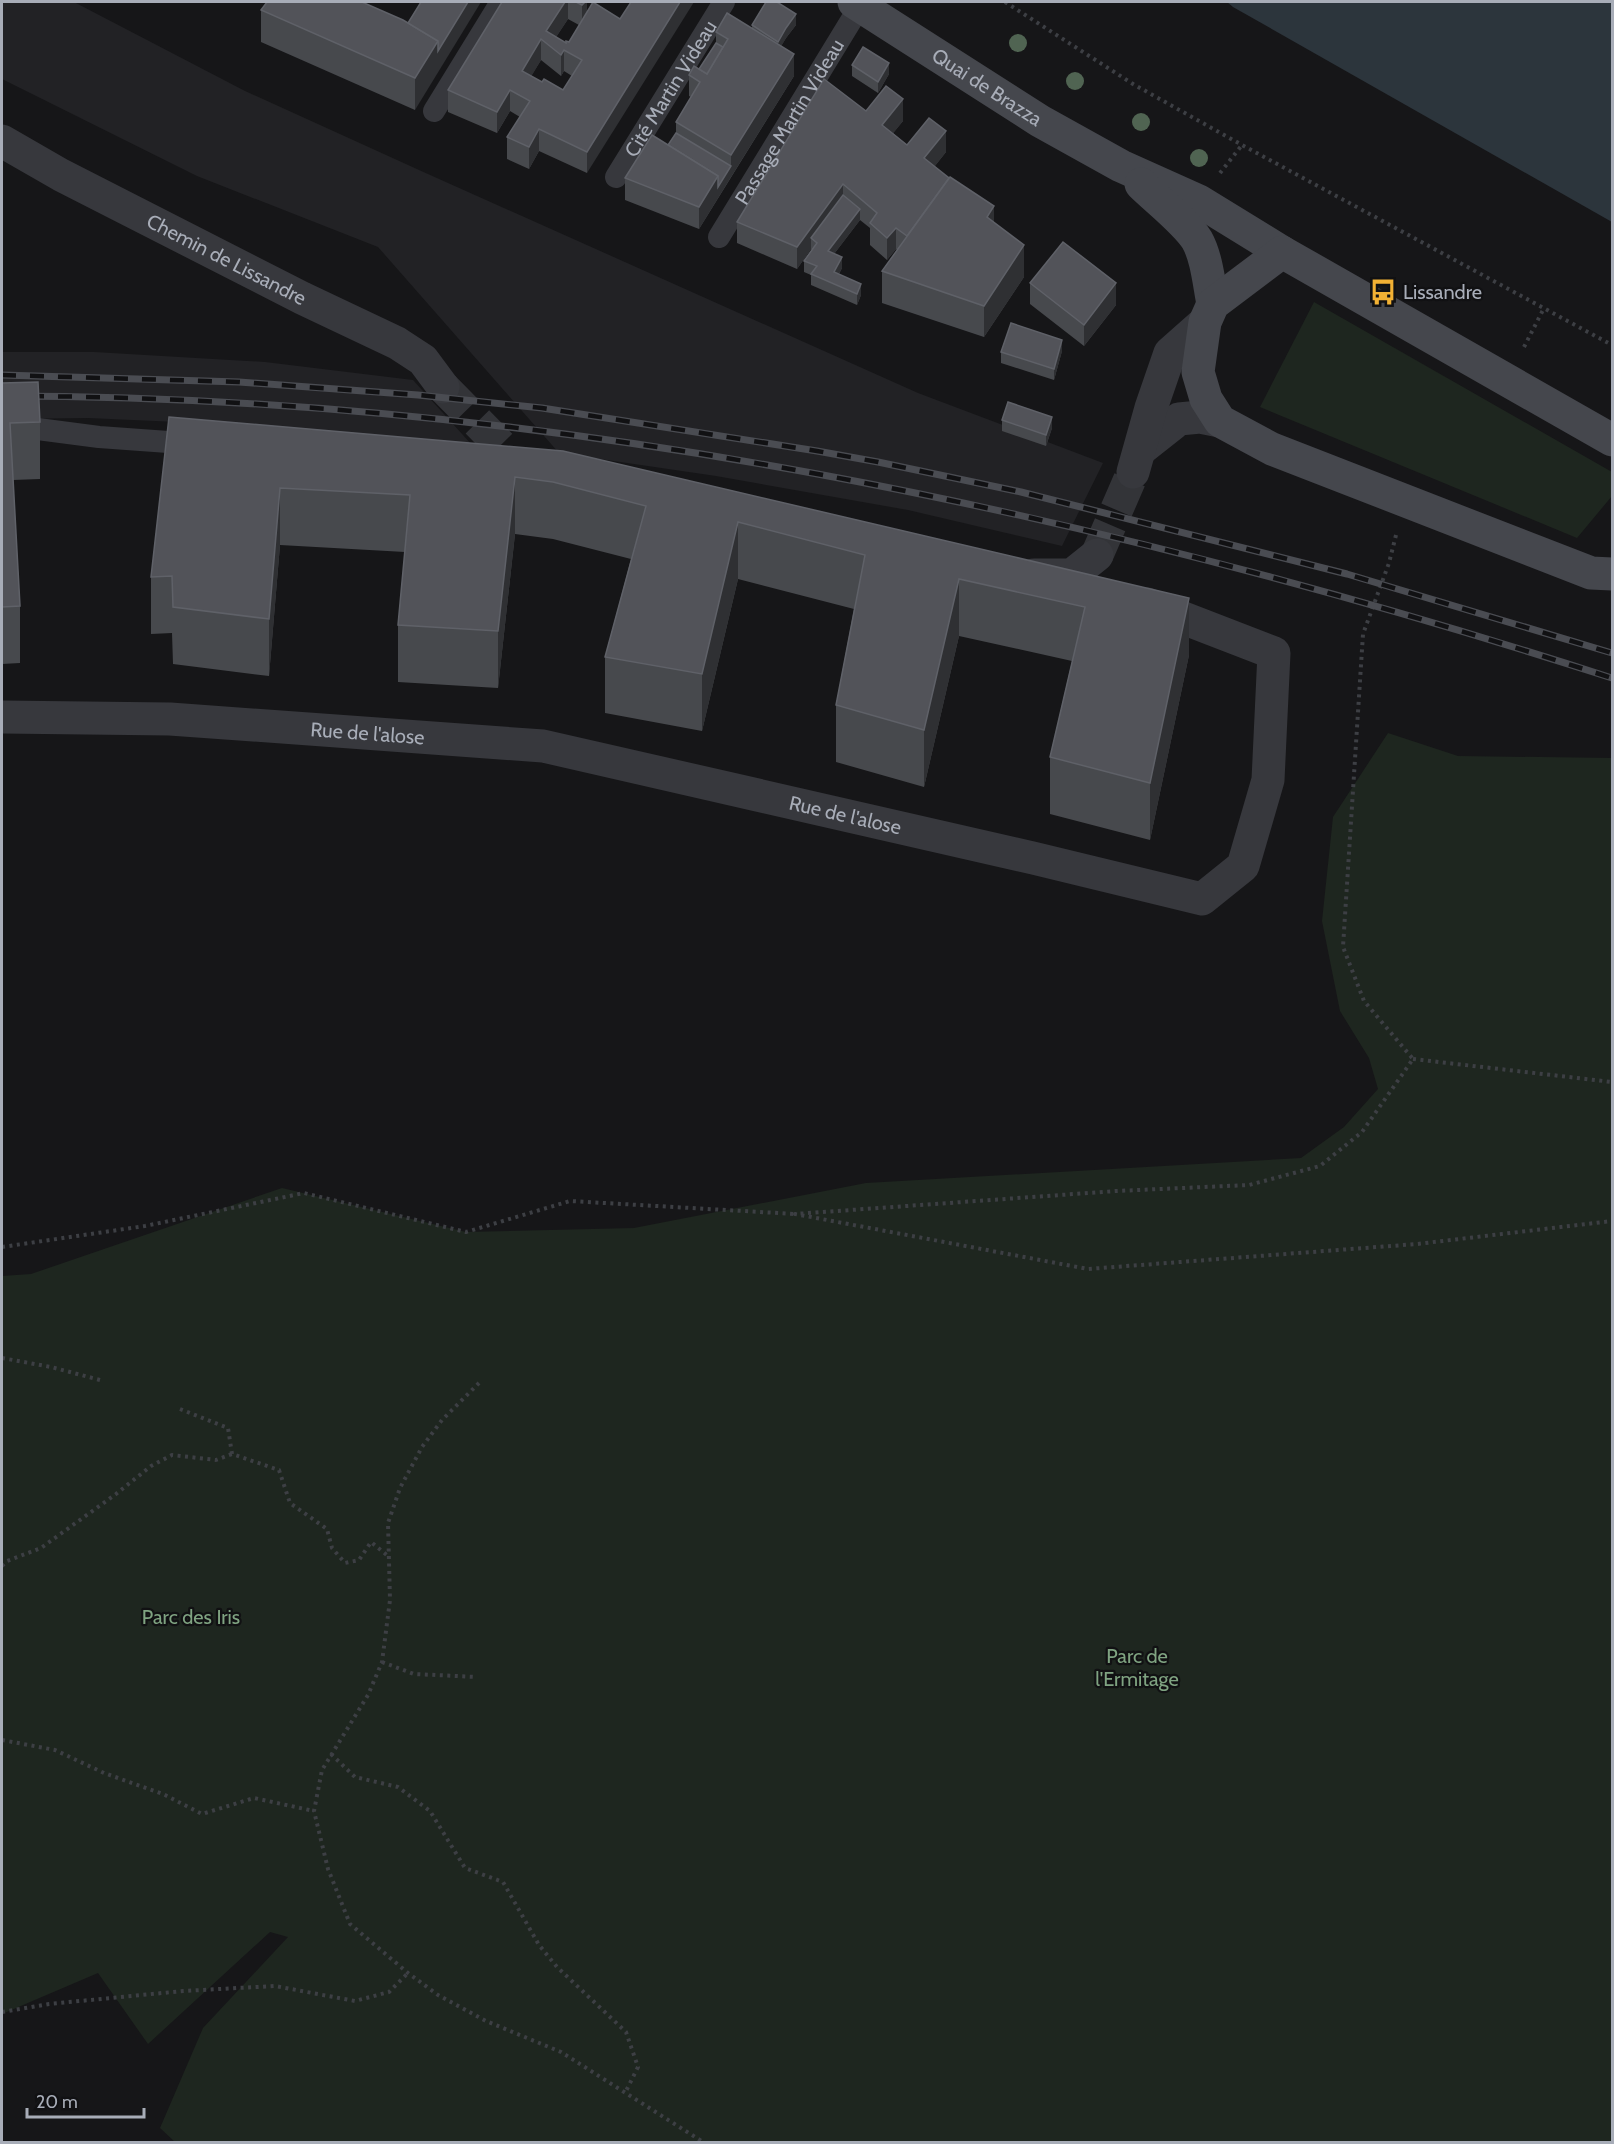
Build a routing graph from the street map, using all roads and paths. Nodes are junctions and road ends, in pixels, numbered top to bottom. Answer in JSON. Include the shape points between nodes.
{"nodes":[{"id":1,"x":501,"y":2,"type":"edge"},
{"id":2,"x":724,"y":2,"type":"edge"},
{"id":3,"x":1005,"y":2,"type":"edge"},
{"id":4,"x":857,"y":4,"type":"edge"},
{"id":5,"x":434,"y":111,"type":"dead end"},
{"id":6,"x":2,"y":141,"type":"edge"},
{"id":7,"x":1121,"y":166,"type":"junction"},
{"id":8,"x":616,"y":177,"type":"dead end"},
{"id":9,"x":719,"y":237,"type":"dead end"},
{"id":10,"x":1282,"y":252,"type":"junction"},
{"id":11,"x":1544,"y":308,"type":"junction"},
{"id":12,"x":1209,"y":313,"type":"junction"},
{"id":13,"x":1612,"y":345,"type":"edge"},
{"id":14,"x":1507,"y":380,"type":"junction"},
{"id":15,"x":443,"y":387,"type":"tunnel mouth"},
{"id":16,"x":1220,"y":421,"type":"junction"},
{"id":17,"x":2,"y":429,"type":"edge"},
{"id":18,"x":1612,"y":440,"type":"edge"},
{"id":19,"x":217,"y":445,"type":"edge"},
{"id":20,"x":1389,"y":563,"type":"dead end"},
{"id":21,"x":1001,"y":568,"type":"edge"},
{"id":22,"x":1612,"y":574,"type":"edge"},
{"id":23,"x":2,"y":717,"type":"edge"},
{"id":24,"x":1413,"y":1059,"type":"junction"},
{"id":25,"x":1612,"y":1082,"type":"edge"},
{"id":26,"x":795,"y":1214,"type":"junction"},
{"id":27,"x":1612,"y":1221,"type":"edge"},
{"id":28,"x":2,"y":1247,"type":"edge"},
{"id":29,"x":2,"y":1358,"type":"edge"},
{"id":30,"x":100,"y":1380,"type":"dead end"},
{"id":31,"x":479,"y":1383,"type":"dead end"},
{"id":32,"x":180,"y":1409,"type":"dead end"},
{"id":33,"x":232,"y":1454,"type":"junction"},
{"id":34,"x":388,"y":1556,"type":"junction"},
{"id":35,"x":2,"y":1566,"type":"edge"},
{"id":36,"x":382,"y":1662,"type":"junction"},
{"id":37,"x":477,"y":1677,"type":"dead end"},
{"id":38,"x":2,"y":1740,"type":"edge"},
{"id":39,"x":332,"y":1754,"type":"junction"},
{"id":40,"x":314,"y":1811,"type":"junction"},
{"id":41,"x":408,"y":1973,"type":"junction"},
{"id":42,"x":2,"y":2012,"type":"edge"},
{"id":43,"x":625,"y":2093,"type":"junction"},
{"id":44,"x":703,"y":2142,"type":"edge"}],
"edges":[{"from":1,"to":5,"type":"lane"},
{"from":2,"to":8,"type":"lane","name":"Cité Martin Videau"},
{"from":3,"to":11,"type":"path","via":[[1143,90]]},
{"from":4,"to":7,"type":"main road","name":"Quai de Brazza","via":[[1040,121]]},
{"from":4,"to":9,"type":"lane","name":"Passage Martin Videau"},
{"from":6,"to":15,"type":"street","name":"Chemin de Lissandre","via":[[302,298],[397,343],[423,360]]},
{"from":7,"to":10,"type":"main road","name":"Quai de Brazza","via":[[1199,201]]},
{"from":7,"to":12,"type":"main road","name":"Quai de Brazza","via":[[1197,240],[1207,270]]},
{"from":10,"to":12,"type":"main road"},
{"from":10,"to":14,"type":"main road","name":"Quai de Brazza"},
{"from":11,"to":13,"type":"path"},
{"from":11,"to":14,"type":"path"},
{"from":12,"to":16,"type":"main road","name":"Quai de Brazza","via":[[1198,372],[1206,399]]},
{"from":12,"to":16,"type":"street","via":[[1170,353],[1137,460],[1179,419],[1200,417]]},
{"from":14,"to":18,"type":"main road","name":"Quai de Brazza"},
{"from":16,"to":22,"type":"main road","via":[[1283,454],[1590,573]]},
{"from":17,"to":19,"type":"lane","via":[[30,428]]},
{"from":20,"to":24,"type":"path","via":[[1363,634],[1343,947],[1364,1001]]},
{"from":21,"to":23,"type":"street","name":"Rue de l'alose","via":[[1036,576],[1085,565],[1109,589],[1274,653],[1268,780],[1243,866],[1202,899],[543,746],[171,719]]},
{"from":24,"to":25,"type":"path"},
{"from":24,"to":26,"type":"path","via":[[1362,1132],[1320,1166],[1249,1185]]},
{"from":26,"to":27,"type":"path","via":[[1088,1269],[1417,1245]]},
{"from":26,"to":28,"type":"path","via":[[570,1201],[466,1232],[304,1193],[145,1227]]},
{"from":29,"to":30,"type":"path"},
{"from":31,"to":34,"type":"path","via":[[442,1420],[400,1488],[388,1523]]},
{"from":32,"to":33,"type":"path","via":[[228,1428]]},
{"from":33,"to":34,"type":"path","via":[[279,1470],[290,1503],[327,1529],[332,1548],[345,1563],[359,1560],[371,1542]]},
{"from":33,"to":35,"type":"path","via":[[216,1460],[172,1455],[151,1466],[40,1548]]},
{"from":34,"to":36,"type":"path","via":[[390,1600]]},
{"from":36,"to":37,"type":"path","via":[[414,1674]]},
{"from":36,"to":39,"type":"path","via":[[368,1695]]},
{"from":38,"to":40,"type":"path","via":[[55,1750],[202,1814],[254,1798]]},
{"from":39,"to":40,"type":"path","via":[[322,1770]]},
{"from":39,"to":43,"type":"path","via":[[355,1777],[398,1787],[430,1811],[465,1868],[503,1882],[539,1945],[557,1967],[626,2032],[638,2067]]},
{"from":40,"to":41,"type":"path","via":[[328,1869],[350,1923]]},
{"from":41,"to":42,"type":"path","via":[[389,1992],[355,2001],[275,1986],[183,1991]]},
{"from":41,"to":43,"type":"path","via":[[438,1995],[486,2021],[561,2052]]},
{"from":43,"to":44,"type":"path"}]}
